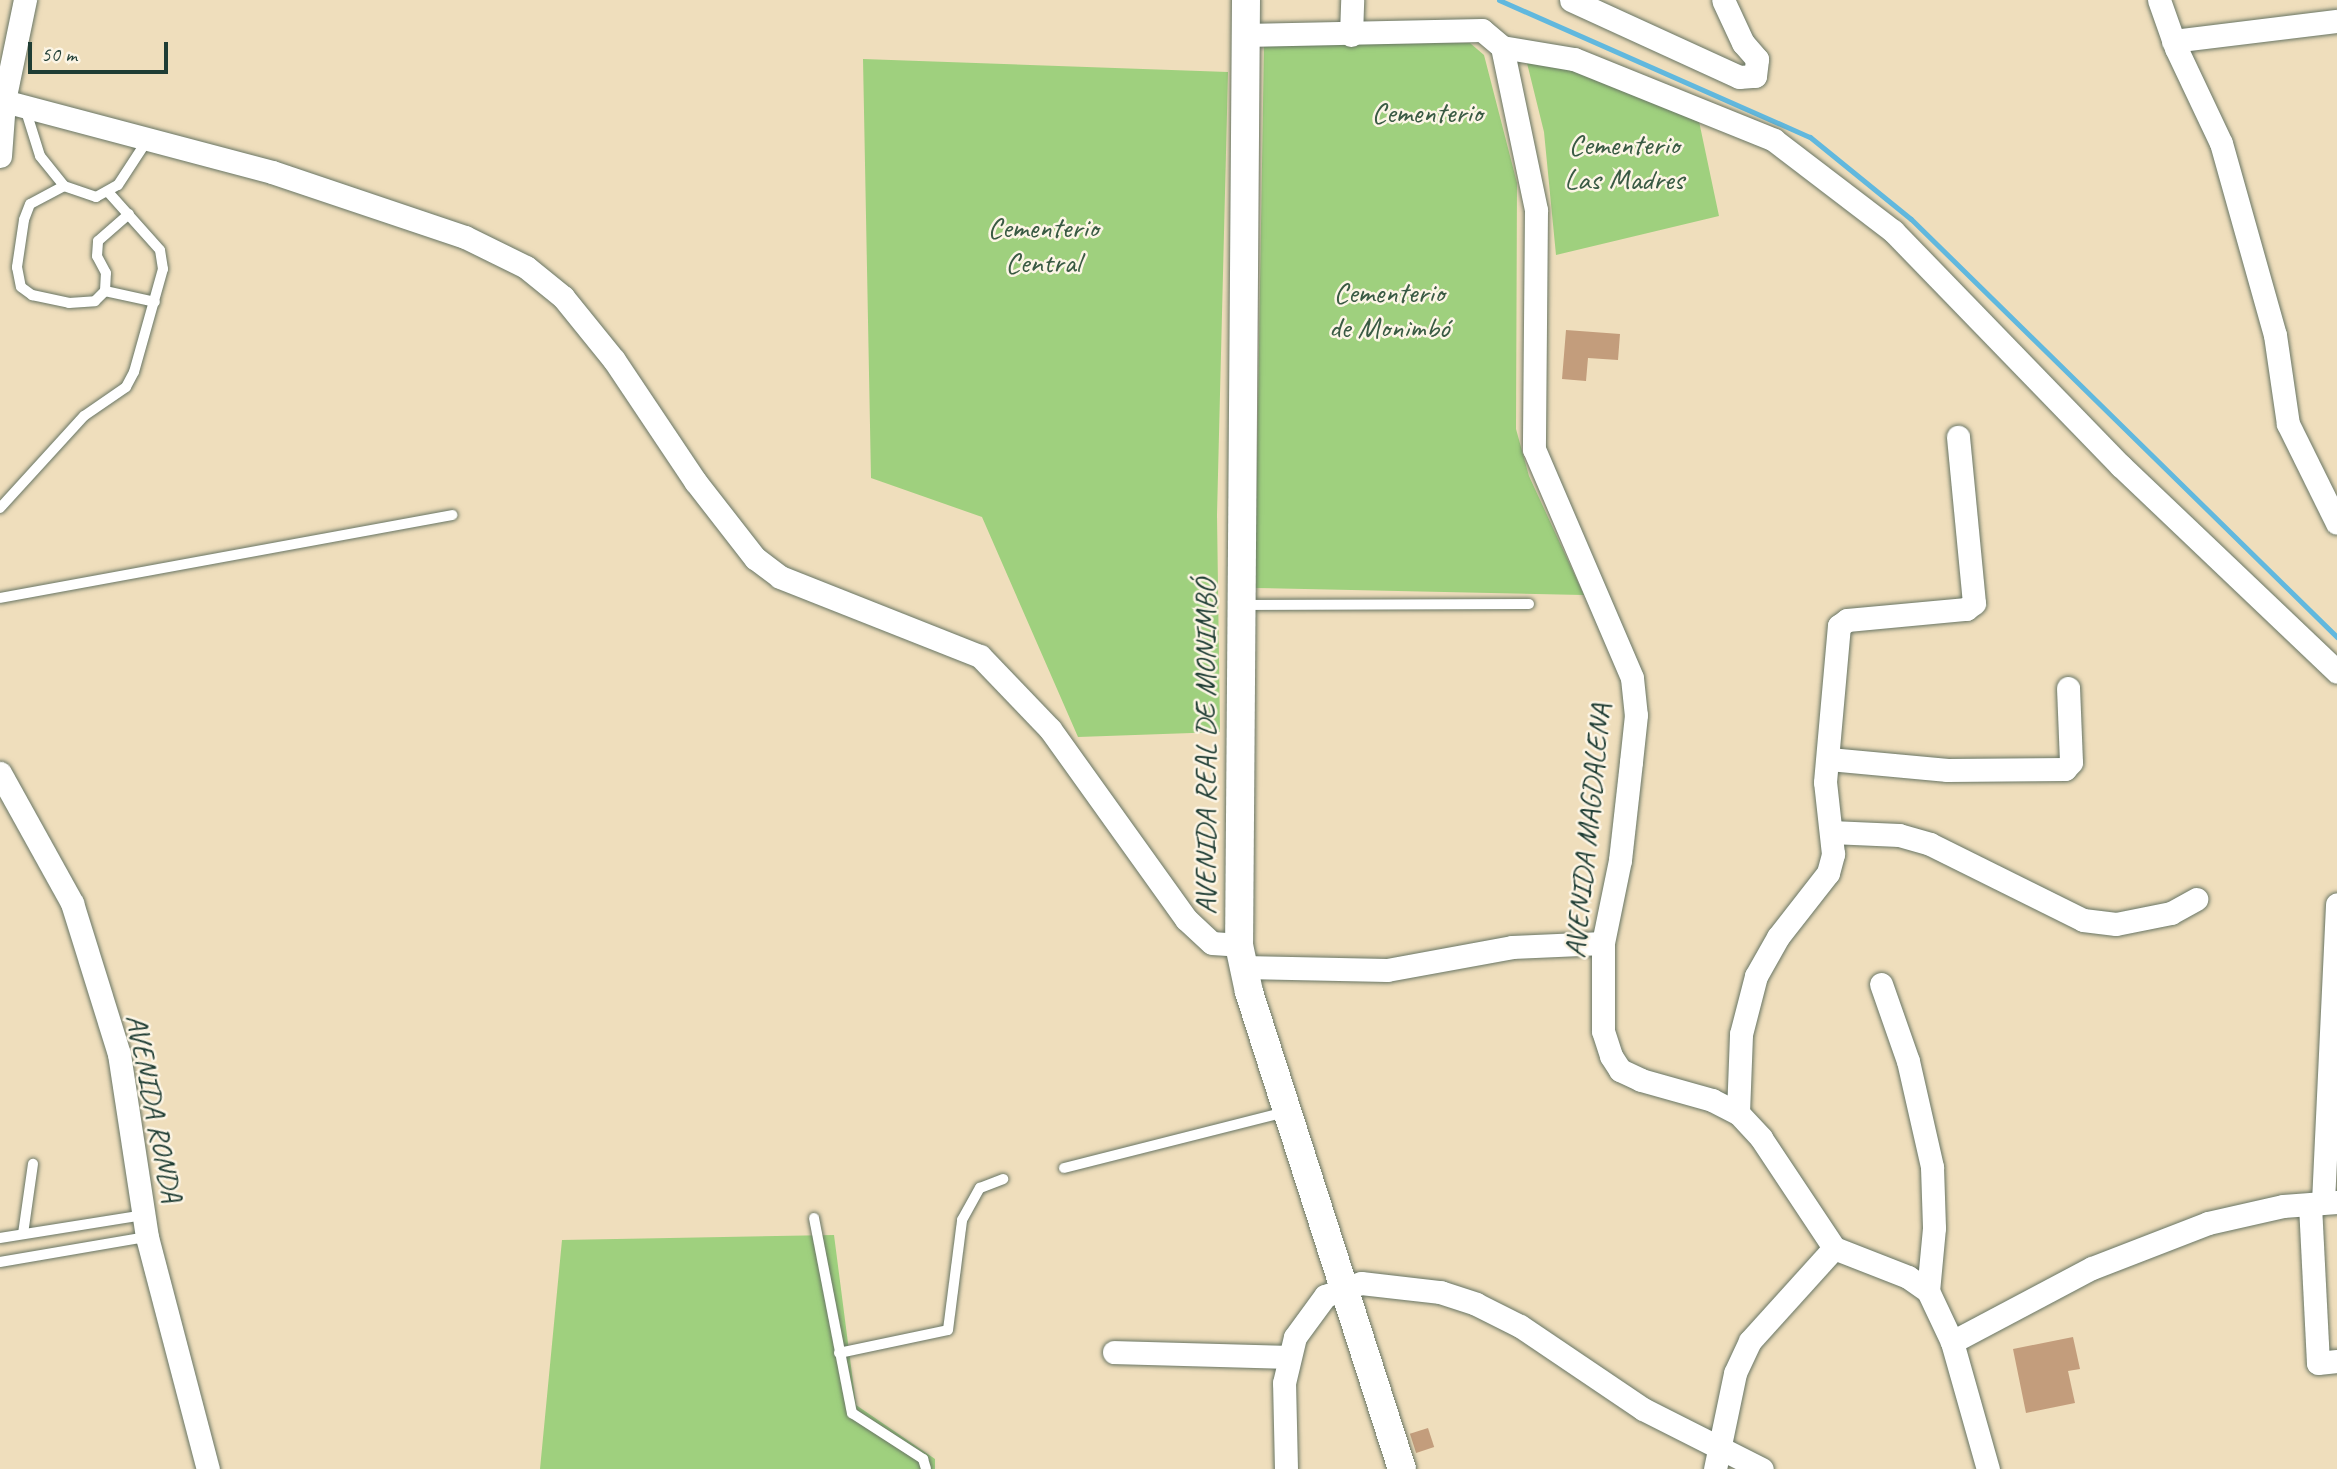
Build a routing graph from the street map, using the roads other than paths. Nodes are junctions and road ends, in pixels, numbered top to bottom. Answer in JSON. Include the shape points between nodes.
{"nodes":[{"id":1,"x":25,"y":0,"type":"edge"},
{"id":2,"x":1246,"y":0,"type":"edge"},
{"id":3,"x":1352,"y":0,"type":"edge"},
{"id":4,"x":1571,"y":0,"type":"edge"},
{"id":5,"x":1723,"y":0,"type":"edge"},
{"id":6,"x":2159,"y":0,"type":"edge"},
{"id":7,"x":2337,"y":21,"type":"edge"},
{"id":8,"x":1244,"y":35,"type":"junction"},
{"id":9,"x":1351,"y":35,"type":"junction"},
{"id":10,"x":2173,"y":41,"type":"junction"},
{"id":11,"x":1502,"y":47,"type":"junction"},
{"id":12,"x":15,"y":104,"type":"junction"},
{"id":13,"x":148,"y":139,"type":"junction"},
{"id":14,"x":0,"y":156,"type":"edge"},
{"id":15,"x":64,"y":186,"type":"junction"},
{"id":16,"x":109,"y":193,"type":"junction"},
{"id":17,"x":129,"y":214,"type":"junction"},
{"id":18,"x":104,"y":291,"type":"junction"},
{"id":19,"x":155,"y":302,"type":"junction"},
{"id":20,"x":1958,"y":437,"type":"dead end"},
{"id":21,"x":0,"y":508,"type":"edge"},
{"id":22,"x":452,"y":515,"type":"dead end"},
{"id":23,"x":2337,"y":523,"type":"edge"},
{"id":24,"x":0,"y":598,"type":"edge"},
{"id":25,"x":1529,"y":604,"type":"dead end"},
{"id":26,"x":1238,"y":605,"type":"junction"},
{"id":27,"x":2337,"y":672,"type":"edge"},
{"id":28,"x":2068,"y":688,"type":"dead end"},
{"id":29,"x":1829,"y":759,"type":"junction"},
{"id":30,"x":0,"y":773,"type":"edge"},
{"id":31,"x":1831,"y":832,"type":"junction"},
{"id":32,"x":2196,"y":899,"type":"dead end"},
{"id":33,"x":2337,"y":904,"type":"edge"},
{"id":34,"x":1603,"y":943,"type":"junction"},
{"id":35,"x":1241,"y":956,"type":"junction"},
{"id":36,"x":1881,"y":984,"type":"dead end"},
{"id":37,"x":1288,"y":1112,"type":"junction"},
{"id":38,"x":1738,"y":1112,"type":"junction"},
{"id":39,"x":33,"y":1164,"type":"dead end"},
{"id":40,"x":1064,"y":1168,"type":"dead end"},
{"id":41,"x":1003,"y":1178,"type":"dead end"},
{"id":42,"x":2323,"y":1203,"type":"edge"},
{"id":43,"x":142,"y":1215,"type":"junction"},
{"id":44,"x":814,"y":1218,"type":"dead end"},
{"id":45,"x":23,"y":1234,"type":"junction"},
{"id":46,"x":147,"y":1237,"type":"junction"},
{"id":47,"x":0,"y":1238,"type":"edge"},
{"id":48,"x":1834,"y":1248,"type":"junction"},
{"id":49,"x":0,"y":1262,"type":"edge"},
{"id":50,"x":1344,"y":1286,"type":"junction"},
{"id":51,"x":1928,"y":1291,"type":"junction"},
{"id":52,"x":1952,"y":1342,"type":"junction"},
{"id":53,"x":1114,"y":1352,"type":"dead end"},
{"id":54,"x":839,"y":1353,"type":"junction"},
{"id":55,"x":1288,"y":1357,"type":"junction"},
{"id":56,"x":2337,"y":1360,"type":"edge"},
{"id":57,"x":1719,"y":1458,"type":"edge"},
{"id":58,"x":208,"y":1469,"type":"edge"},
{"id":59,"x":926,"y":1469,"type":"edge"},
{"id":60,"x":1286,"y":1469,"type":"edge"},
{"id":61,"x":1402,"y":1469,"type":"edge"},
{"id":62,"x":1762,"y":1469,"type":"edge"},
{"id":63,"x":1987,"y":1469,"type":"edge"}],
"edges":[{"from":1,"to":12,"type":"street"},
{"from":2,"to":8,"type":"street","name":"AVENIDA REAL DE MONIMBÓ"},
{"from":3,"to":9,"type":"street"},
{"from":4,"to":5,"type":"street","via":[[1739,78],[1755,76],[1757,59],[1743,43]]},
{"from":6,"to":10,"type":"street"},
{"from":7,"to":10,"type":"street"},
{"from":8,"to":9,"type":"street"},
{"from":8,"to":26,"type":"street","name":"AVENIDA REAL DE MONIMBÓ"},
{"from":9,"to":11,"type":"street","via":[[1482,30]]},
{"from":10,"to":23,"type":"street","via":[[2221,143],[2276,335],[2288,424]]},
{"from":11,"to":27,"type":"street","via":[[1573,59],[1774,140],[1893,231],[2121,467]]},
{"from":11,"to":34,"type":"street","name":"AVENIDA MAGDALENA","via":[[1536,210],[1534,449],[1632,678],[1636,715],[1631,762],[1620,860]]},
{"from":12,"to":13,"type":"street"},
{"from":12,"to":14,"type":"street"},
{"from":12,"to":15,"type":"lane","via":[[40,156]]},
{"from":13,"to":16,"type":"lane"},
{"from":13,"to":35,"type":"street","via":[[272,172],[452,233],[526,267],[563,297],[614,360],[695,481],[755,558],[780,577],[979,656],[1050,729],[1185,919],[1212,943]]},
{"from":15,"to":16,"type":"lane","via":[[96,197]]},
{"from":15,"to":18,"type":"lane","via":[[30,204],[17,267],[22,286],[32,295],[69,303],[95,301]]},
{"from":16,"to":17,"type":"lane"},
{"from":17,"to":18,"type":"lane","via":[[98,241],[97,256],[106,273]]},
{"from":17,"to":19,"type":"lane","via":[[160,250],[163,269]]},
{"from":18,"to":19,"type":"lane"},
{"from":19,"to":21,"type":"lane","via":[[126,387],[84,416]]},
{"from":20,"to":29,"type":"street","via":[[1974,603],[1966,609],[1847,620],[1839,626]]},
{"from":22,"to":24,"type":"lane"},
{"from":25,"to":26,"type":"lane"},
{"from":26,"to":35,"type":"street","name":"AVENIDA REAL DE MONIMBÓ"},
{"from":28,"to":29,"type":"street","via":[[2071,762],[2065,768],[1947,770]]},
{"from":29,"to":31,"type":"street","via":[[1825,810]]},
{"from":30,"to":43,"type":"street","name":"AVENIDA RONDA","via":[[72,904],[119,1054]]},
{"from":31,"to":32,"type":"street","via":[[1899,835],[1930,844],[2083,920],[2116,924],[2171,913]]},
{"from":31,"to":38,"type":"street","via":[[1828,873],[1778,937],[1756,976],[1741,1034]]},
{"from":33,"to":42,"type":"street"},
{"from":34,"to":35,"type":"street","via":[[1512,947],[1387,970]]},
{"from":34,"to":38,"type":"street","name":"AVENIDA MAGDALENA","via":[[1603,1031],[1620,1070]]},
{"from":35,"to":37,"type":"street","name":"AVENIDA REAL DE MONIMBÓ"},
{"from":36,"to":51,"type":"street","via":[[1908,1061],[1932,1167],[1934,1228]]},
{"from":37,"to":40,"type":"lane"},
{"from":37,"to":50,"type":"street","name":"AVENIDA REAL DE MONIMBÓ"},
{"from":38,"to":48,"type":"street","name":"AVENIDA MAGDALENA","via":[[1761,1138]]},
{"from":39,"to":45,"type":"lane"},
{"from":41,"to":54,"type":"lane","via":[[980,1188],[962,1220],[948,1330]]},
{"from":42,"to":52,"type":"street","via":[[2283,1206],[2182,1233],[2092,1268]]},
{"from":42,"to":56,"type":"street","via":[[2318,1363]]},
{"from":43,"to":45,"type":"lane"},
{"from":43,"to":46,"type":"street","name":"AVENIDA RONDA"},
{"from":44,"to":54,"type":"lane"},
{"from":45,"to":47,"type":"lane"},
{"from":46,"to":49,"type":"lane"},
{"from":46,"to":58,"type":"street","name":"AVENIDA RONDA"},
{"from":48,"to":51,"type":"street","via":[[1908,1277]]},
{"from":48,"to":57,"type":"street","via":[[1750,1341],[1735,1373]]},
{"from":50,"to":55,"type":"street","via":[[1325,1296],[1310,1312]]},
{"from":50,"to":57,"type":"street","via":[[1440,1292],[1476,1304],[1520,1326]]},
{"from":50,"to":61,"type":"street","name":"AVENIDA REAL DE MONIMBÓ"},
{"from":51,"to":52,"type":"street"},
{"from":52,"to":63,"type":"street"},
{"from":53,"to":55,"type":"street"},
{"from":54,"to":59,"type":"lane","via":[[852,1413],[923,1459]]},
{"from":55,"to":60,"type":"street","via":[[1284,1382]]},
{"from":57,"to":62,"type":"street"}]}
